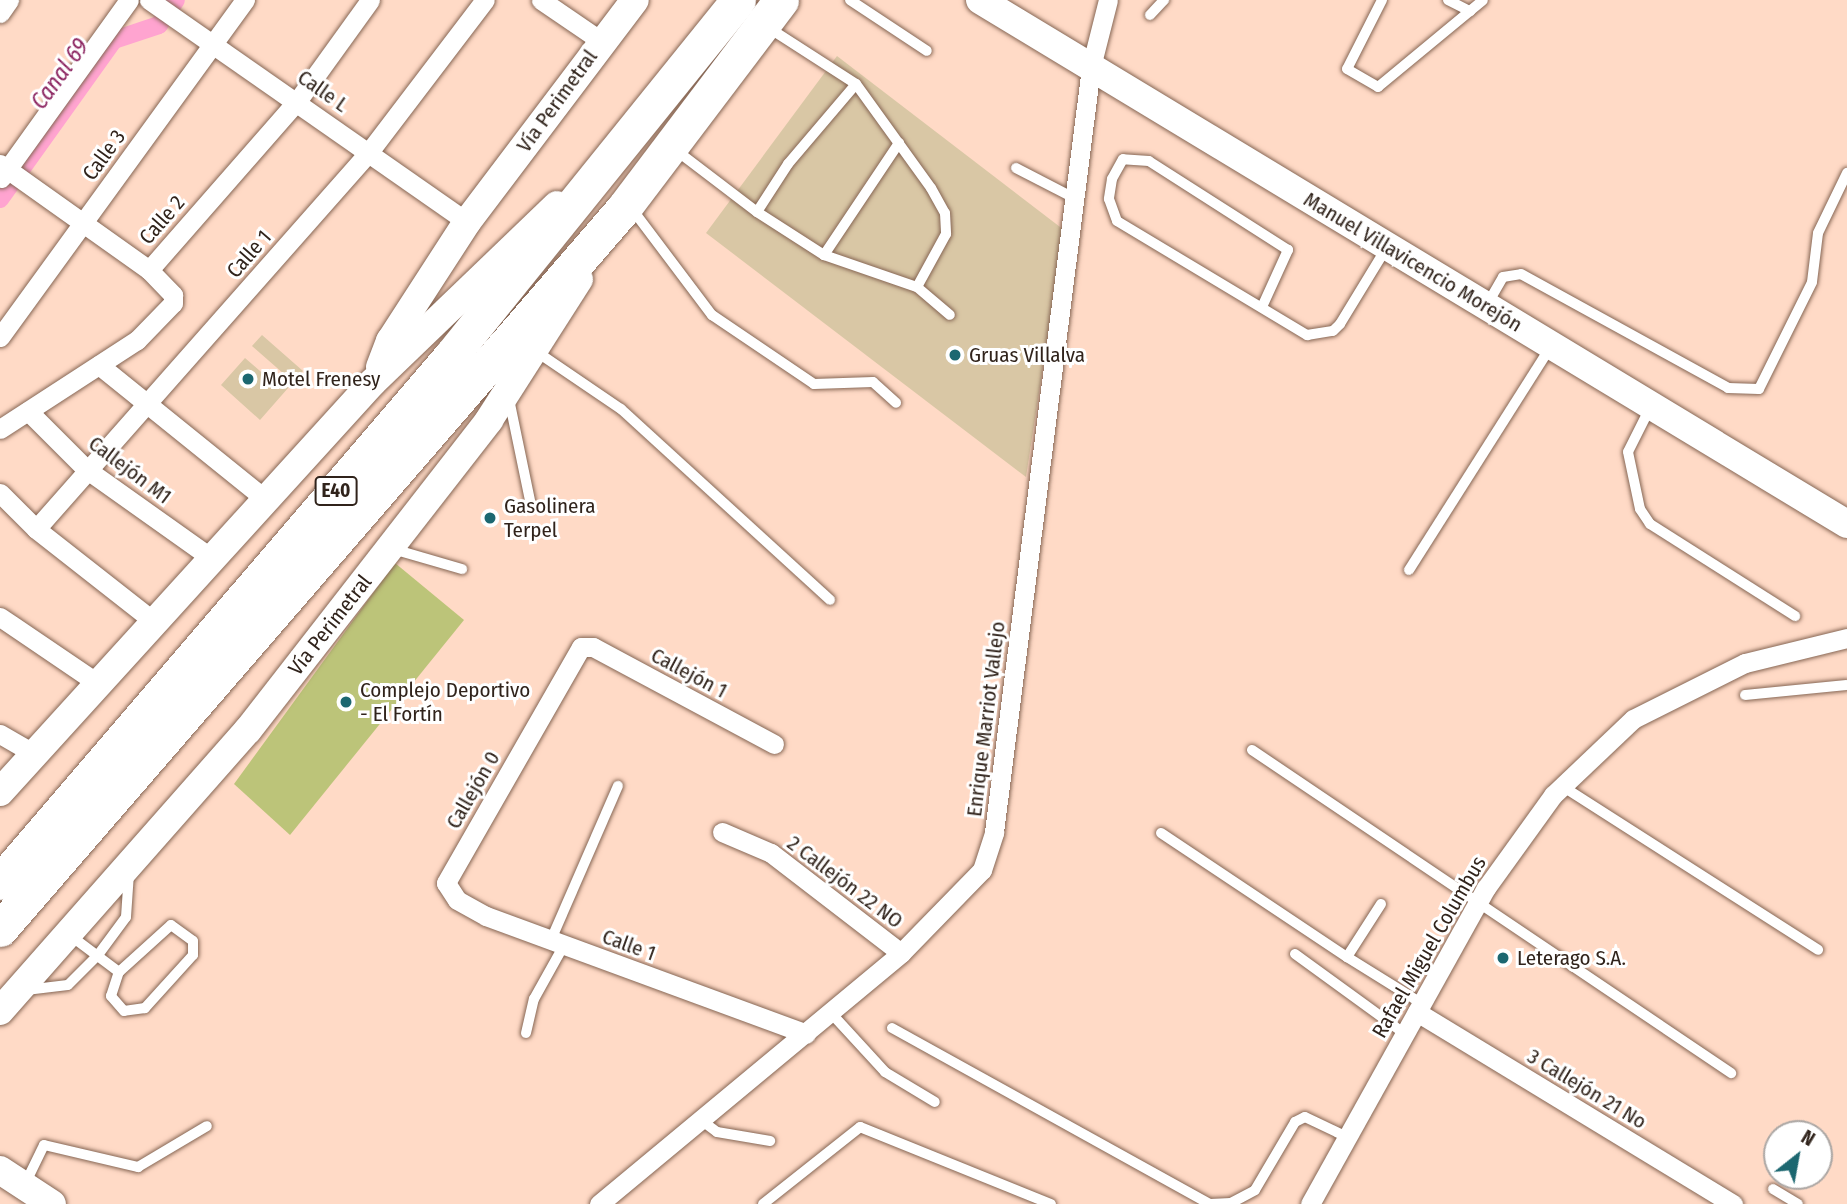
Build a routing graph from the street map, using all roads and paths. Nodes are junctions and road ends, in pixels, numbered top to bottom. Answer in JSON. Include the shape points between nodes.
{"nodes":[{"id":1,"x":9,"y":0,"type":"edge"},
{"id":2,"x":129,"y":0,"type":"edge"},
{"id":3,"x":245,"y":0,"type":"edge"},
{"id":4,"x":370,"y":0,"type":"edge"},
{"id":5,"x":485,"y":0,"type":"edge"},
{"id":6,"x":541,"y":0,"type":"edge"},
{"id":7,"x":635,"y":0,"type":"edge"},
{"id":8,"x":738,"y":0,"type":"edge"},
{"id":9,"x":850,"y":0,"type":"edge"},
{"id":10,"x":980,"y":0,"type":"edge"},
{"id":11,"x":1108,"y":0,"type":"edge"},
{"id":12,"x":1164,"y":0,"type":"edge"},
{"id":13,"x":1382,"y":0,"type":"edge"},
{"id":14,"x":1448,"y":0,"type":"edge"},
{"id":15,"x":1483,"y":0,"type":"edge"},
{"id":16,"x":162,"y":9,"type":"edge"},
{"id":17,"x":1470,"y":11,"type":"junction"},
{"id":18,"x":772,"y":12,"type":"edge"},
{"id":19,"x":0,"y":13,"type":"edge"},
{"id":20,"x":1150,"y":15,"type":"dead end"},
{"id":21,"x":601,"y":41,"type":"junction"},
{"id":22,"x":214,"y":43,"type":"junction"},
{"id":23,"x":927,"y":51,"type":"dead end"},
{"id":24,"x":1091,"y":67,"type":"junction"},
{"id":25,"x":856,"y":84,"type":"junction"},
{"id":26,"x":298,"y":100,"type":"junction"},
{"id":27,"x":637,"y":131,"type":"junction"},
{"id":28,"x":899,"y":143,"type":"junction"},
{"id":29,"x":671,"y":146,"type":"junction"},
{"id":30,"x":369,"y":152,"type":"junction"},
{"id":31,"x":1016,"y":168,"type":"dead end"},
{"id":32,"x":8,"y":172,"type":"edge"},
{"id":33,"x":1847,"y":173,"type":"edge"},
{"id":34,"x":1074,"y":198,"type":"junction"},
{"id":35,"x":626,"y":206,"type":"junction"},
{"id":36,"x":757,"y":212,"type":"junction"},
{"id":37,"x":84,"y":221,"type":"junction"},
{"id":38,"x":467,"y":222,"type":"junction"},
{"id":39,"x":1388,"y":247,"type":"junction"},
{"id":40,"x":824,"y":255,"type":"junction"},
{"id":41,"x":149,"y":270,"type":"junction"},
{"id":42,"x":917,"y":287,"type":"junction"},
{"id":43,"x":1486,"y":306,"type":"junction"},
{"id":44,"x":1262,"y":307,"type":"junction"},
{"id":45,"x":950,"y":315,"type":"dead end"},
{"id":46,"x":0,"y":337,"type":"edge"},
{"id":47,"x":1551,"y":346,"type":"junction"},
{"id":48,"x":534,"y":349,"type":"junction"},
{"id":49,"x":99,"y":365,"type":"junction"},
{"id":50,"x":373,"y":382,"type":"junction"},
{"id":51,"x":508,"y":391,"type":"junction"},
{"id":52,"x":896,"y":403,"type":"dead end"},
{"id":53,"x":1651,"y":406,"type":"junction"},
{"id":54,"x":145,"y":407,"type":"junction"},
{"id":55,"x":29,"y":411,"type":"junction"},
{"id":56,"x":0,"y":429,"type":"edge"},
{"id":57,"x":86,"y":469,"type":"junction"},
{"id":58,"x":264,"y":498,"type":"junction"},
{"id":59,"x":3,"y":505,"type":"edge"},
{"id":60,"x":531,"y":505,"type":"dead end"},
{"id":61,"x":1847,"y":524,"type":"edge"},
{"id":62,"x":36,"y":529,"type":"junction"},
{"id":63,"x":389,"y":548,"type":"junction"},
{"id":64,"x":210,"y":557,"type":"junction"},
{"id":65,"x":462,"y":569,"type":"dead end"},
{"id":66,"x":1409,"y":570,"type":"dead end"},
{"id":67,"x":830,"y":600,"type":"dead end"},
{"id":68,"x":1794,"y":616,"type":"dead end"},
{"id":69,"x":0,"y":617,"type":"edge"},
{"id":70,"x":152,"y":620,"type":"junction"},
{"id":71,"x":1847,"y":638,"type":"edge"},
{"id":72,"x":581,"y":647,"type":"joint"},
{"id":73,"x":96,"y":682,"type":"junction"},
{"id":74,"x":1847,"y":685,"type":"edge"},
{"id":75,"x":1745,"y":695,"type":"dead end"},
{"id":76,"x":0,"y":734,"type":"edge"},
{"id":77,"x":774,"y":744,"type":"dead end"},
{"id":78,"x":1252,"y":750,"type":"dead end"},
{"id":79,"x":34,"y":754,"type":"junction"},
{"id":80,"x":618,"y":786,"type":"dead end"},
{"id":81,"x":1562,"y":786,"type":"junction"},
{"id":82,"x":0,"y":792,"type":"edge"},
{"id":83,"x":722,"y":832,"type":"dead end"},
{"id":84,"x":1161,"y":833,"type":"dead end"},
{"id":85,"x":43,"y":856,"type":"junction"},
{"id":86,"x":128,"y":866,"type":"junction"},
{"id":87,"x":0,"y":882,"type":"edge"},
{"id":88,"x":446,"y":883,"type":"joint"},
{"id":89,"x":1381,"y":904,"type":"dead end"},
{"id":90,"x":1476,"y":905,"type":"junction"},
{"id":91,"x":0,"y":929,"type":"edge"},
{"id":92,"x":68,"y":934,"type":"junction"},
{"id":93,"x":558,"y":942,"type":"junction"},
{"id":94,"x":1818,"y":950,"type":"dead end"},
{"id":95,"x":901,"y":953,"type":"junction"},
{"id":96,"x":1295,"y":954,"type":"dead end"},
{"id":97,"x":98,"y":955,"type":"junction"},
{"id":98,"x":1348,"y":957,"type":"junction"},
{"id":99,"x":119,"y":972,"type":"junction"},
{"id":100,"x":19,"y":990,"type":"junction"},
{"id":101,"x":1419,"y":1008,"type":"junction"},
{"id":102,"x":0,"y":1011,"type":"edge"},
{"id":103,"x":831,"y":1013,"type":"junction"},
{"id":104,"x":892,"y":1028,"type":"dead end"},
{"id":105,"x":526,"y":1033,"type":"dead end"},
{"id":106,"x":806,"y":1034,"type":"junction"},
{"id":107,"x":1405,"y":1034,"type":"junction"},
{"id":108,"x":1731,"y":1073,"type":"dead end"},
{"id":109,"x":935,"y":1102,"type":"dead end"},
{"id":110,"x":701,"y":1121,"type":"junction"},
{"id":111,"x":208,"y":1126,"type":"dead end"},
{"id":112,"x":1347,"y":1137,"type":"junction"},
{"id":113,"x":770,"y":1140,"type":"dead end"},
{"id":114,"x":0,"y":1170,"type":"edge"},
{"id":115,"x":12,"y":1190,"type":"edge"},
{"id":116,"x":1775,"y":1190,"type":"edge"},
{"id":117,"x":52,"y":1204,"type":"edge"},
{"id":118,"x":599,"y":1204,"type":"edge"},
{"id":119,"x":762,"y":1204,"type":"edge"},
{"id":120,"x":1051,"y":1204,"type":"edge"},
{"id":121,"x":1310,"y":1204,"type":"edge"},
{"id":122,"x":1733,"y":1204,"type":"edge"},
{"id":123,"x":1798,"y":1204,"type":"edge"}],
"edges":[{"from":1,"to":19,"type":"street"},
{"from":2,"to":32,"type":"street"},
{"from":3,"to":22,"type":"street","name":"Calle 3"},
{"from":4,"to":26,"type":"street","name":"Calle 2"},
{"from":5,"to":30,"type":"street","name":"Calle 1"},
{"from":6,"to":21,"type":"street"},
{"from":7,"to":21,"type":"main road","name":"Vía Perimetral"},
{"from":8,"to":27,"type":"highway","name":"Vía Perimetral","number":"E40"},
{"from":9,"to":23,"type":"lane"},
{"from":10,"to":24,"type":"main road","name":"Manuel Villavicencio Morejón"},
{"from":11,"to":24,"type":"street","name":"Enrique Marriot Vallejo"},
{"from":12,"to":20,"type":"lane"},
{"from":13,"to":17,"type":"lane","via":[[1347,69],[1374,87]]},
{"from":14,"to":17,"type":"lane"},
{"from":15,"to":17,"type":"lane"},
{"from":16,"to":22,"type":"street","name":"Calle L"},
{"from":18,"to":25,"type":"lane"},
{"from":18,"to":29,"type":"highway","name":"Vía Perimetral","number":"E40"},
{"from":21,"to":38,"type":"main road","name":"Vía Perimetral"},
{"from":22,"to":26,"type":"street","name":"Calle L"},
{"from":22,"to":37,"type":"street","name":"Calle 3"},
{"from":24,"to":34,"type":"street","name":"Enrique Marriot Vallejo"},
{"from":24,"to":39,"type":"main road","name":"Manuel Villavicencio Morejón"},
{"from":25,"to":28,"type":"lane"},
{"from":25,"to":36,"type":"lane","via":[[788,164]]},
{"from":26,"to":30,"type":"street","name":"Calle L"},
{"from":26,"to":41,"type":"street","name":"Calle 2"},
{"from":27,"to":50,"type":"main road","name":"Vía Perimetral"},
{"from":27,"to":85,"type":"highway","name":"Vía Perimetral","number":"E40"},
{"from":28,"to":40,"type":"lane"},
{"from":28,"to":42,"type":"lane","via":[[945,213],[946,234]]},
{"from":29,"to":35,"type":"highway","name":"Vía Perimetral","number":"E40"},
{"from":29,"to":36,"type":"lane"},
{"from":30,"to":38,"type":"street","name":"Calle L"},
{"from":30,"to":54,"type":"street","name":"Calle 1"},
{"from":31,"to":34,"type":"lane"},
{"from":32,"to":37,"type":"street"},
{"from":33,"to":43,"type":"lane","via":[[1818,233],[1812,282],[1759,389],[1728,388],[1521,274],[1503,277]]},
{"from":34,"to":95,"type":"street","name":"Enrique Marriot Vallejo","via":[[994,832],[982,870]]},
{"from":35,"to":48,"type":"main road","name":"Vía Perimetral"},
{"from":35,"to":52,"type":"lane","via":[[712,315],[814,384],[873,382]]},
{"from":35,"to":85,"type":"highway","name":"Vía Perimetral","number":"E40"},
{"from":36,"to":40,"type":"lane"},
{"from":37,"to":41,"type":"street"},
{"from":37,"to":46,"type":"street","name":"Calle 3"},
{"from":38,"to":50,"type":"main road","name":"Vía Perimetral","via":[[390,341]]},
{"from":39,"to":43,"type":"main road","name":"Manuel Villavicencio Morejón"},
{"from":39,"to":44,"type":"lane","via":[[1333,331],[1307,335]]},
{"from":40,"to":42,"type":"lane"},
{"from":41,"to":49,"type":"street","name":"Calle 2","via":[[173,295],[173,303],[137,340]]},
{"from":42,"to":45,"type":"lane"},
{"from":43,"to":47,"type":"main road","name":"Manuel Villavicencio Morejón"},
{"from":44,"to":44,"type":"lane","via":[[1117,221],[1109,199],[1112,179],[1123,159],[1149,161],[1288,250]]},
{"from":47,"to":53,"type":"main road","name":"Manuel Villavicencio Morejón"},
{"from":47,"to":66,"type":"lane"},
{"from":48,"to":51,"type":"main road","name":"Vía Perimetral"},
{"from":48,"to":67,"type":"lane","via":[[621,409]]},
{"from":49,"to":54,"type":"street"},
{"from":49,"to":55,"type":"street","name":"Calle 2"},
{"from":50,"to":58,"type":"main road","name":"Vía Perimetral"},
{"from":51,"to":60,"type":"lane"},
{"from":51,"to":63,"type":"main road","name":"Vía Perimetral"},
{"from":53,"to":61,"type":"main road","name":"Manuel Villavicencio Morejón"},
{"from":53,"to":68,"type":"lane","via":[[1628,452],[1645,517]]},
{"from":54,"to":57,"type":"street","name":"Calle 1"},
{"from":54,"to":58,"type":"street"},
{"from":55,"to":56,"type":"street","name":"Calle 2"},
{"from":55,"to":57,"type":"street","name":"Callejón M1"},
{"from":57,"to":62,"type":"street","name":"Calle 1"},
{"from":57,"to":64,"type":"street","name":"Callejón M1"},
{"from":58,"to":64,"type":"main road","name":"Vía Perimetral"},
{"from":59,"to":62,"type":"street"},
{"from":62,"to":70,"type":"street"},
{"from":63,"to":65,"type":"lane"},
{"from":63,"to":86,"type":"main road","name":"Vía Perimetral","via":[[248,730]]},
{"from":64,"to":70,"type":"main road","name":"Vía Perimetral"},
{"from":69,"to":73,"type":"street"},
{"from":70,"to":73,"type":"main road","name":"Vía Perimetral"},
{"from":71,"to":81,"type":"street","name":"Rafael Miguel Columbus","via":[[1745,663],[1633,719]]},
{"from":72,"to":77,"type":"street","name":"Callejón 1","via":[[593,647]]},
{"from":72,"to":88,"type":"street","name":"Callejón 0"},
{"from":73,"to":79,"type":"main road","name":"Vía Perimetral"},
{"from":74,"to":75,"type":"lane"},
{"from":76,"to":79,"type":"street"},
{"from":78,"to":90,"type":"lane"},
{"from":79,"to":82,"type":"main road","name":"Vía Perimetral"},
{"from":80,"to":93,"type":"lane"},
{"from":81,"to":90,"type":"street","name":"Rafael Miguel Columbus"},
{"from":81,"to":94,"type":"lane"},
{"from":83,"to":95,"type":"street","name":"2 Callejón 22 NO","via":[[771,853]]},
{"from":84,"to":98,"type":"lane"},
{"from":85,"to":87,"type":"highway","name":"Vía Perimetral","number":"E40"},
{"from":85,"to":91,"type":"highway","name":"Vía Perimetral","number":"E40"},
{"from":86,"to":92,"type":"main road","name":"Vía Perimetral"},
{"from":86,"to":97,"type":"lane","via":[[131,906]]},
{"from":88,"to":93,"type":"street","name":"Calle 1","via":[[457,900]]},
{"from":89,"to":98,"type":"lane"},
{"from":90,"to":101,"type":"street","name":"Rafael Miguel Columbus"},
{"from":90,"to":108,"type":"lane"},
{"from":92,"to":97,"type":"lane"},
{"from":92,"to":100,"type":"main road","name":"Vía Perimetral"},
{"from":93,"to":105,"type":"lane","via":[[534,999]]},
{"from":93,"to":106,"type":"street","name":"Calle 1"},
{"from":95,"to":103,"type":"street","name":"Enrique Marriot Vallejo"},
{"from":96,"to":107,"type":"lane"},
{"from":97,"to":99,"type":"lane"},
{"from":97,"to":100,"type":"lane","via":[[68,985]]},
{"from":98,"to":101,"type":"lane"},
{"from":99,"to":99,"type":"lane","via":[[111,996],[124,1011],[139,1012],[189,961],[193,941],[179,929],[163,927]]},
{"from":100,"to":102,"type":"main road","name":"Vía Perimetral"},
{"from":101,"to":107,"type":"street","name":"Rafael Miguel Columbus"},
{"from":101,"to":122,"type":"street","name":"3 Callejón 21 No"},
{"from":103,"to":106,"type":"street","name":"Enrique Marriot Vallejo"},
{"from":103,"to":109,"type":"lane","via":[[885,1072]]},
{"from":104,"to":112,"type":"lane","via":[[1210,1204],[1231,1203],[1255,1190],[1295,1122],[1305,1116]]},
{"from":106,"to":110,"type":"street","name":"Enrique Marriot Vallejo"},
{"from":107,"to":112,"type":"street","name":"Rafael Miguel Columbus"},
{"from":110,"to":113,"type":"lane","via":[[735,1137]]},
{"from":110,"to":118,"type":"street","name":"Enrique Marriot Vallejo"},
{"from":111,"to":115,"type":"lane","via":[[138,1167],[44,1144]]},
{"from":112,"to":121,"type":"street","name":"Rafael Miguel Columbus"},
{"from":114,"to":115,"type":"main road"},
{"from":115,"to":117,"type":"main road"},
{"from":116,"to":123,"type":"lane"},
{"from":119,"to":120,"type":"lane","via":[[860,1127]]}]}
